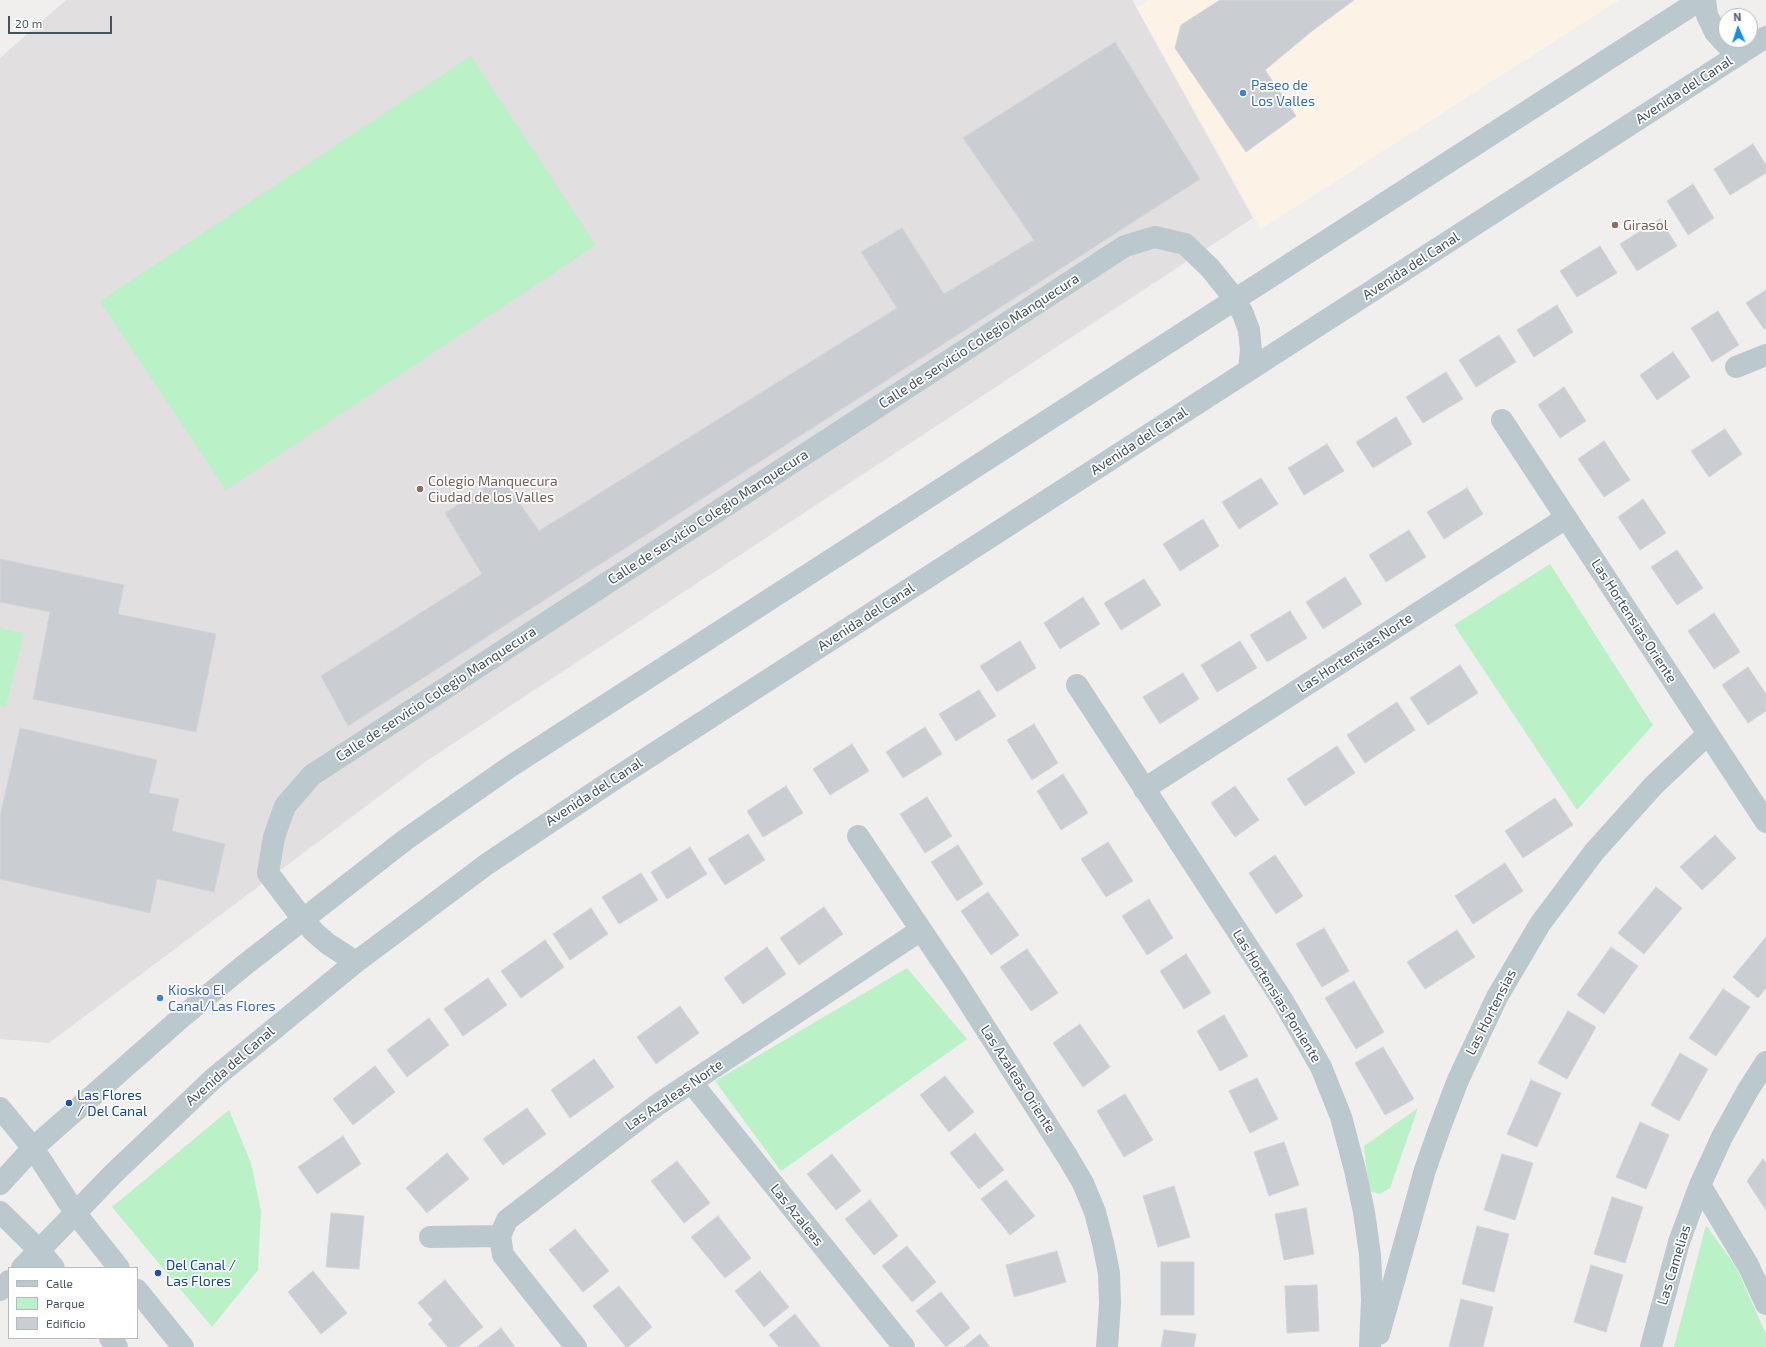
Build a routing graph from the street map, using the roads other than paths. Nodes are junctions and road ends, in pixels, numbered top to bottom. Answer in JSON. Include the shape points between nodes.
{"nodes":[{"id":1,"x":1700,"y":0,"type":"edge"},
{"id":2,"x":1705,"y":0,"type":"edge"},
{"id":3,"x":1766,"y":37,"type":"edge"},
{"id":4,"x":1740,"y":54,"type":"junction"},
{"id":5,"x":1235,"y":299,"type":"junction"},
{"id":6,"x":1766,"y":355,"type":"edge"},
{"id":7,"x":1736,"y":367,"type":"dead end"},
{"id":8,"x":1249,"y":370,"type":"junction"},
{"id":9,"x":1502,"y":420,"type":"dead end"},
{"id":10,"x":1566,"y":518,"type":"junction"},
{"id":11,"x":1077,"y":685,"type":"dead end"},
{"id":12,"x":1708,"y":734,"type":"junction"},
{"id":13,"x":1144,"y":789,"type":"junction"},
{"id":14,"x":1766,"y":822,"type":"edge"},
{"id":15,"x":858,"y":836,"type":"dead end"},
{"id":16,"x":302,"y":918,"type":"junction"},
{"id":17,"x":921,"y":930,"type":"junction"},
{"id":18,"x":356,"y":962,"type":"junction"},
{"id":19,"x":1766,"y":1062,"type":"edge"},
{"id":20,"x":691,"y":1082,"type":"junction"},
{"id":21,"x":0,"y":1108,"type":"edge"},
{"id":22,"x":33,"y":1148,"type":"junction"},
{"id":23,"x":0,"y":1184,"type":"edge"},
{"id":24,"x":1700,"y":1185,"type":"junction"},
{"id":25,"x":0,"y":1212,"type":"edge"},
{"id":26,"x":76,"y":1214,"type":"junction"},
{"id":27,"x":500,"y":1236,"type":"junction"},
{"id":28,"x":430,"y":1237,"type":"dead end"},
{"id":29,"x":40,"y":1250,"type":"junction"},
{"id":30,"x":23,"y":1267,"type":"edge"},
{"id":31,"x":53,"y":1267,"type":"edge"},
{"id":32,"x":119,"y":1267,"type":"edge"},
{"id":33,"x":8,"y":1282,"type":"edge"},
{"id":34,"x":0,"y":1290,"type":"edge"},
{"id":35,"x":138,"y":1291,"type":"edge"},
{"id":36,"x":1766,"y":1304,"type":"edge"},
{"id":37,"x":111,"y":1339,"type":"edge"},
{"id":38,"x":118,"y":1347,"type":"edge"},
{"id":39,"x":183,"y":1347,"type":"edge"},
{"id":40,"x":576,"y":1347,"type":"edge"},
{"id":41,"x":904,"y":1347,"type":"edge"},
{"id":42,"x":1107,"y":1347,"type":"edge"},
{"id":43,"x":1370,"y":1347,"type":"edge"},
{"id":44,"x":1376,"y":1347,"type":"edge"},
{"id":45,"x":1651,"y":1347,"type":"edge"}],
"edges":[{"from":1,"to":5,"type":"street"},
{"from":2,"to":4,"type":"street","via":[[1707,15],[1715,32]]},
{"from":3,"to":4,"type":"street","name":"Avenida del Canal"},
{"from":4,"to":8,"type":"street","name":"Avenida del Canal"},
{"from":5,"to":8,"type":"street","name":"Calle de servicio Colegio Manquecura","via":[[1248,330],[1251,350]]},
{"from":5,"to":16,"type":"street","via":[[510,766],[404,840]]},
{"from":5,"to":16,"type":"street","name":"Calle de servicio Colegio Manquecura","via":[[1210,268],[1185,244],[1155,237],[1125,246],[312,775],[285,806],[274,837],[268,873]]},
{"from":6,"to":7,"type":"street"},
{"from":8,"to":18,"type":"street","name":"Avenida del Canal","via":[[549,821],[429,906]]},
{"from":9,"to":10,"type":"street","name":"Las Hortensias Oriente"},
{"from":10,"to":12,"type":"street","name":"Las Hortensias Oriente"},
{"from":10,"to":13,"type":"street","name":"Las Hortensias Norte"},
{"from":11,"to":13,"type":"street","name":"Las Hortensias Poniente"},
{"from":12,"to":14,"type":"street","name":"Las Hortensias Oriente"},
{"from":12,"to":44,"type":"street","name":"Las Hortensias","via":[[1654,785],[1594,852],[1540,924],[1497,997],[1458,1080],[1439,1130],[1423,1177]]},
{"from":13,"to":43,"type":"street","name":"Las Hortensias Poniente","via":[[1283,1001],[1321,1067],[1341,1117],[1364,1212],[1370,1255],[1372,1299]]},
{"from":15,"to":17,"type":"street","name":"Las Azaleas Oriente"},
{"from":16,"to":18,"type":"street","name":"Calle de servicio Colegio Manquecura","via":[[328,944]]},
{"from":16,"to":22,"type":"street","via":[[182,1017]]},
{"from":17,"to":20,"type":"street","name":"Las Azaleas Norte"},
{"from":17,"to":42,"type":"street","name":"Las Azaleas Oriente","via":[[1083,1183],[1095,1212],[1109,1273]]},
{"from":18,"to":26,"type":"street","name":"Avenida del Canal","via":[[214,1078],[113,1174]]},
{"from":19,"to":24,"type":"street","name":"Las Camelias","via":[[1722,1136]]},
{"from":20,"to":27,"type":"street","name":"Las Azaleas Norte","via":[[624,1129],[513,1214],[502,1228]]},
{"from":20,"to":41,"type":"street","name":"Las Azaleas"},
{"from":21,"to":22,"type":"street"},
{"from":22,"to":23,"type":"street"},
{"from":22,"to":26,"type":"street"},
{"from":24,"to":36,"type":"street","via":[[1748,1264]]},
{"from":24,"to":45,"type":"street","name":"Las Camelias","via":[[1679,1242]]},
{"from":25,"to":29,"type":"street"},
{"from":26,"to":29,"type":"street","name":"Avenida del Canal"},
{"from":26,"to":32,"type":"street"},
{"from":27,"to":28,"type":"street"},
{"from":27,"to":40,"type":"street","via":[[503,1255]]},
{"from":29,"to":30,"type":"street","name":"Avenida del Canal"},
{"from":29,"to":31,"type":"street"},
{"from":33,"to":34,"type":"street"},
{"from":35,"to":39,"type":"street"},
{"from":37,"to":38,"type":"street"}]}
